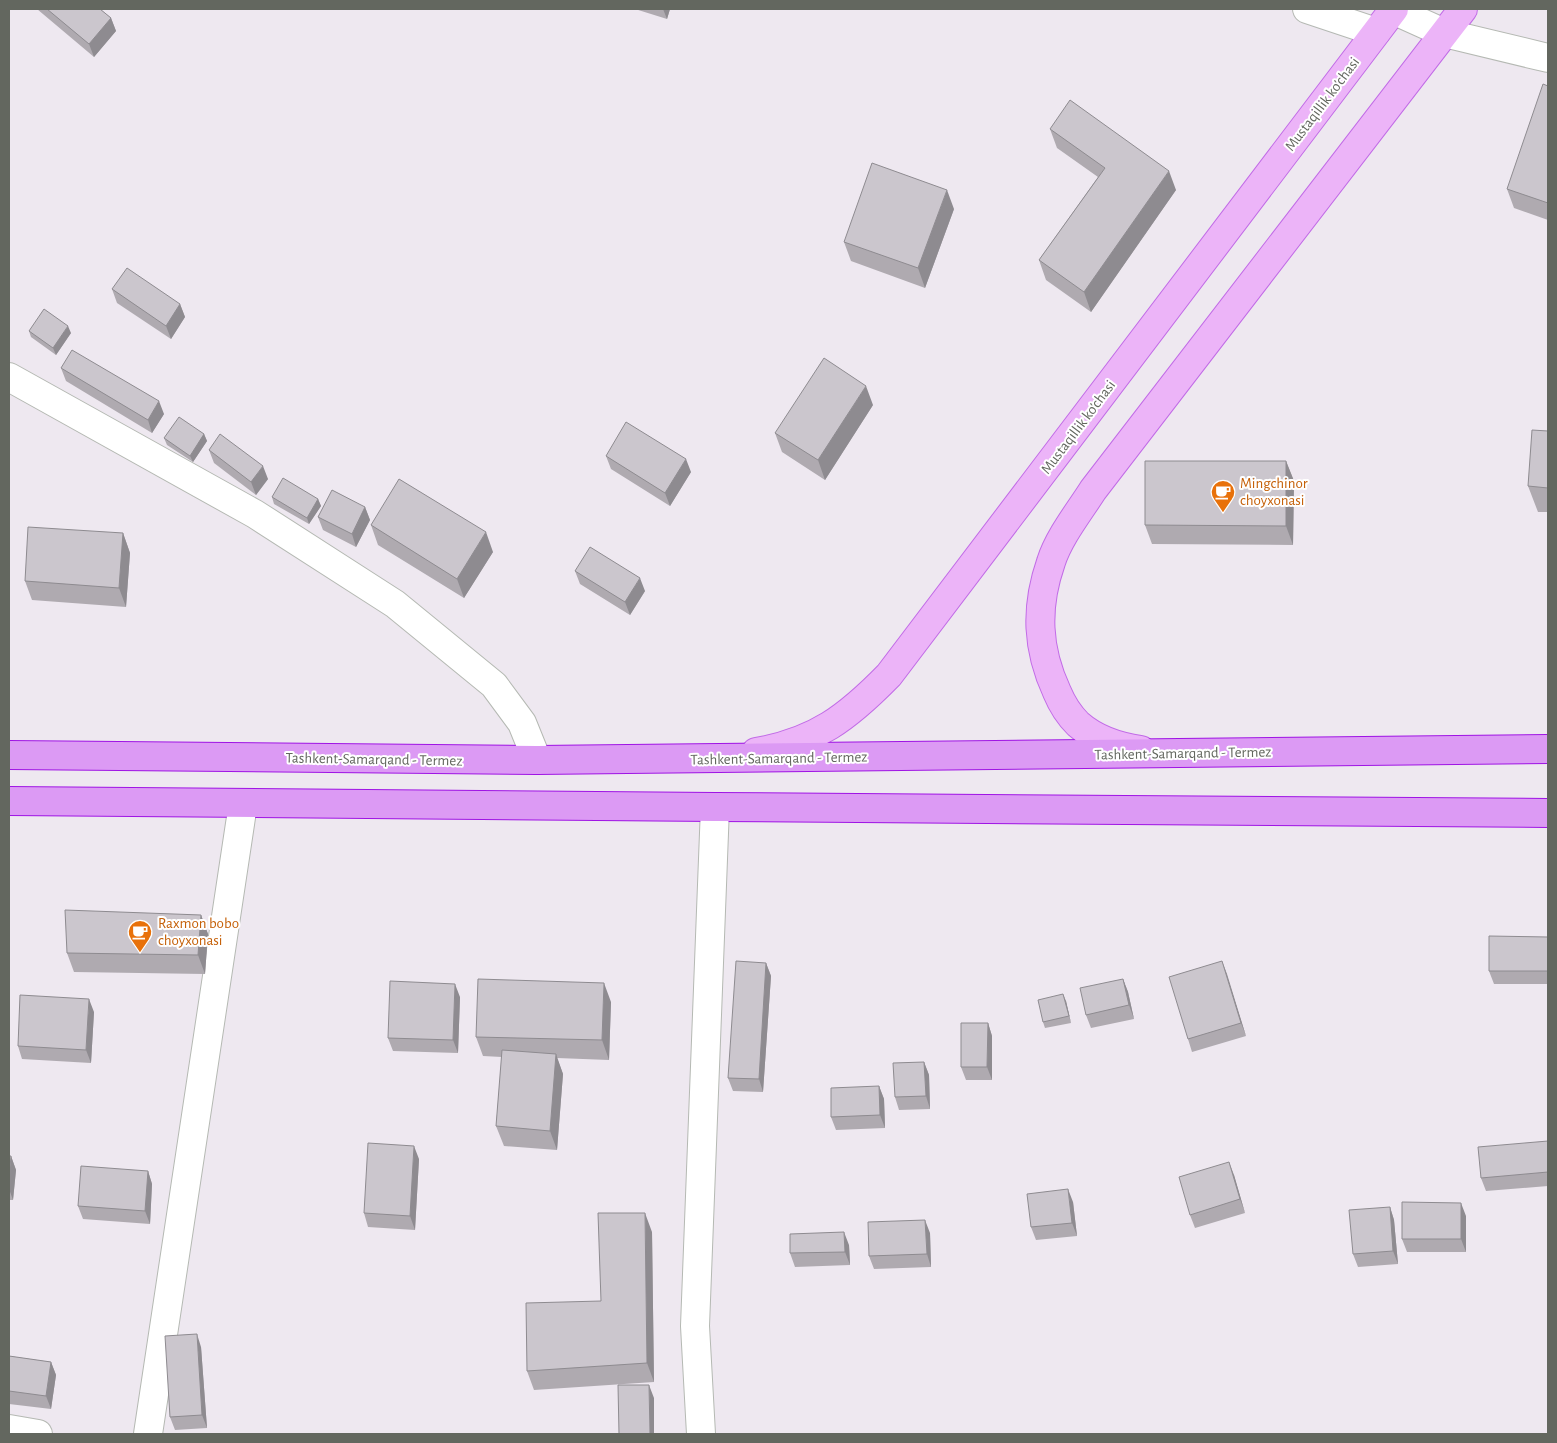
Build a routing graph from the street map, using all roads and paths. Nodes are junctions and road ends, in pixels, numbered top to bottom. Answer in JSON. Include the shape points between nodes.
{"nodes":[{"id":1,"x":1307,"y":9,"type":"edge"},
{"id":2,"x":1394,"y":9,"type":"edge"},
{"id":3,"x":1463,"y":9,"type":"edge"},
{"id":4,"x":1376,"y":32,"type":"junction"},
{"id":5,"x":1444,"y":33,"type":"junction"},
{"id":6,"x":1548,"y":58,"type":"edge"},
{"id":7,"x":9,"y":377,"type":"edge"},
{"id":8,"x":1548,"y":749,"type":"edge"},
{"id":9,"x":1160,"y":753,"type":"junction"},
{"id":10,"x":9,"y":755,"type":"edge"},
{"id":11,"x":702,"y":758,"type":"junction"},
{"id":12,"x":537,"y":760,"type":"junction"},
{"id":13,"x":9,"y":801,"type":"edge"},
{"id":14,"x":243,"y":804,"type":"junction"},
{"id":15,"x":715,"y":808,"type":"junction"},
{"id":16,"x":1548,"y":813,"type":"edge"},
{"id":17,"x":9,"y":1429,"type":"edge"},
{"id":18,"x":38,"y":1434,"type":"edge"},
{"id":19,"x":148,"y":1434,"type":"edge"},
{"id":20,"x":701,"y":1434,"type":"edge"}],
"edges":[{"from":1,"to":4,"type":"street"},
{"from":2,"to":4,"type":"main road","name":"Mustaqillik ko’chasi"},
{"from":2,"to":5,"type":"street"},
{"from":3,"to":5,"type":"main road"},
{"from":4,"to":11,"type":"main road","name":"Mustaqillik ko’chasi","via":[[889,675],[853,709],[820,732],[764,751]]},
{"from":5,"to":6,"type":"street"},
{"from":5,"to":9,"type":"main road","via":[[1093,490],[1051,560],[1042,601],[1040,642],[1063,706],[1078,724],[1094,736],[1129,748]]},
{"from":7,"to":12,"type":"street","via":[[256,514],[395,604],[494,685],[522,723]]},
{"from":8,"to":9,"type":"highway","name":"Tashkent-Samarqand - Termez"},
{"from":9,"to":11,"type":"highway","name":"Tashkent-Samarqand - Termez"},
{"from":10,"to":12,"type":"highway","name":"Tashkent-Samarqand - Termez"},
{"from":11,"to":12,"type":"highway","name":"Tashkent-Samarqand - Termez"},
{"from":13,"to":14,"type":"highway"},
{"from":14,"to":15,"type":"highway"},
{"from":14,"to":19,"type":"street"},
{"from":15,"to":16,"type":"highway"},
{"from":15,"to":20,"type":"street","via":[[695,1326]]},
{"from":17,"to":18,"type":"street"}]}
